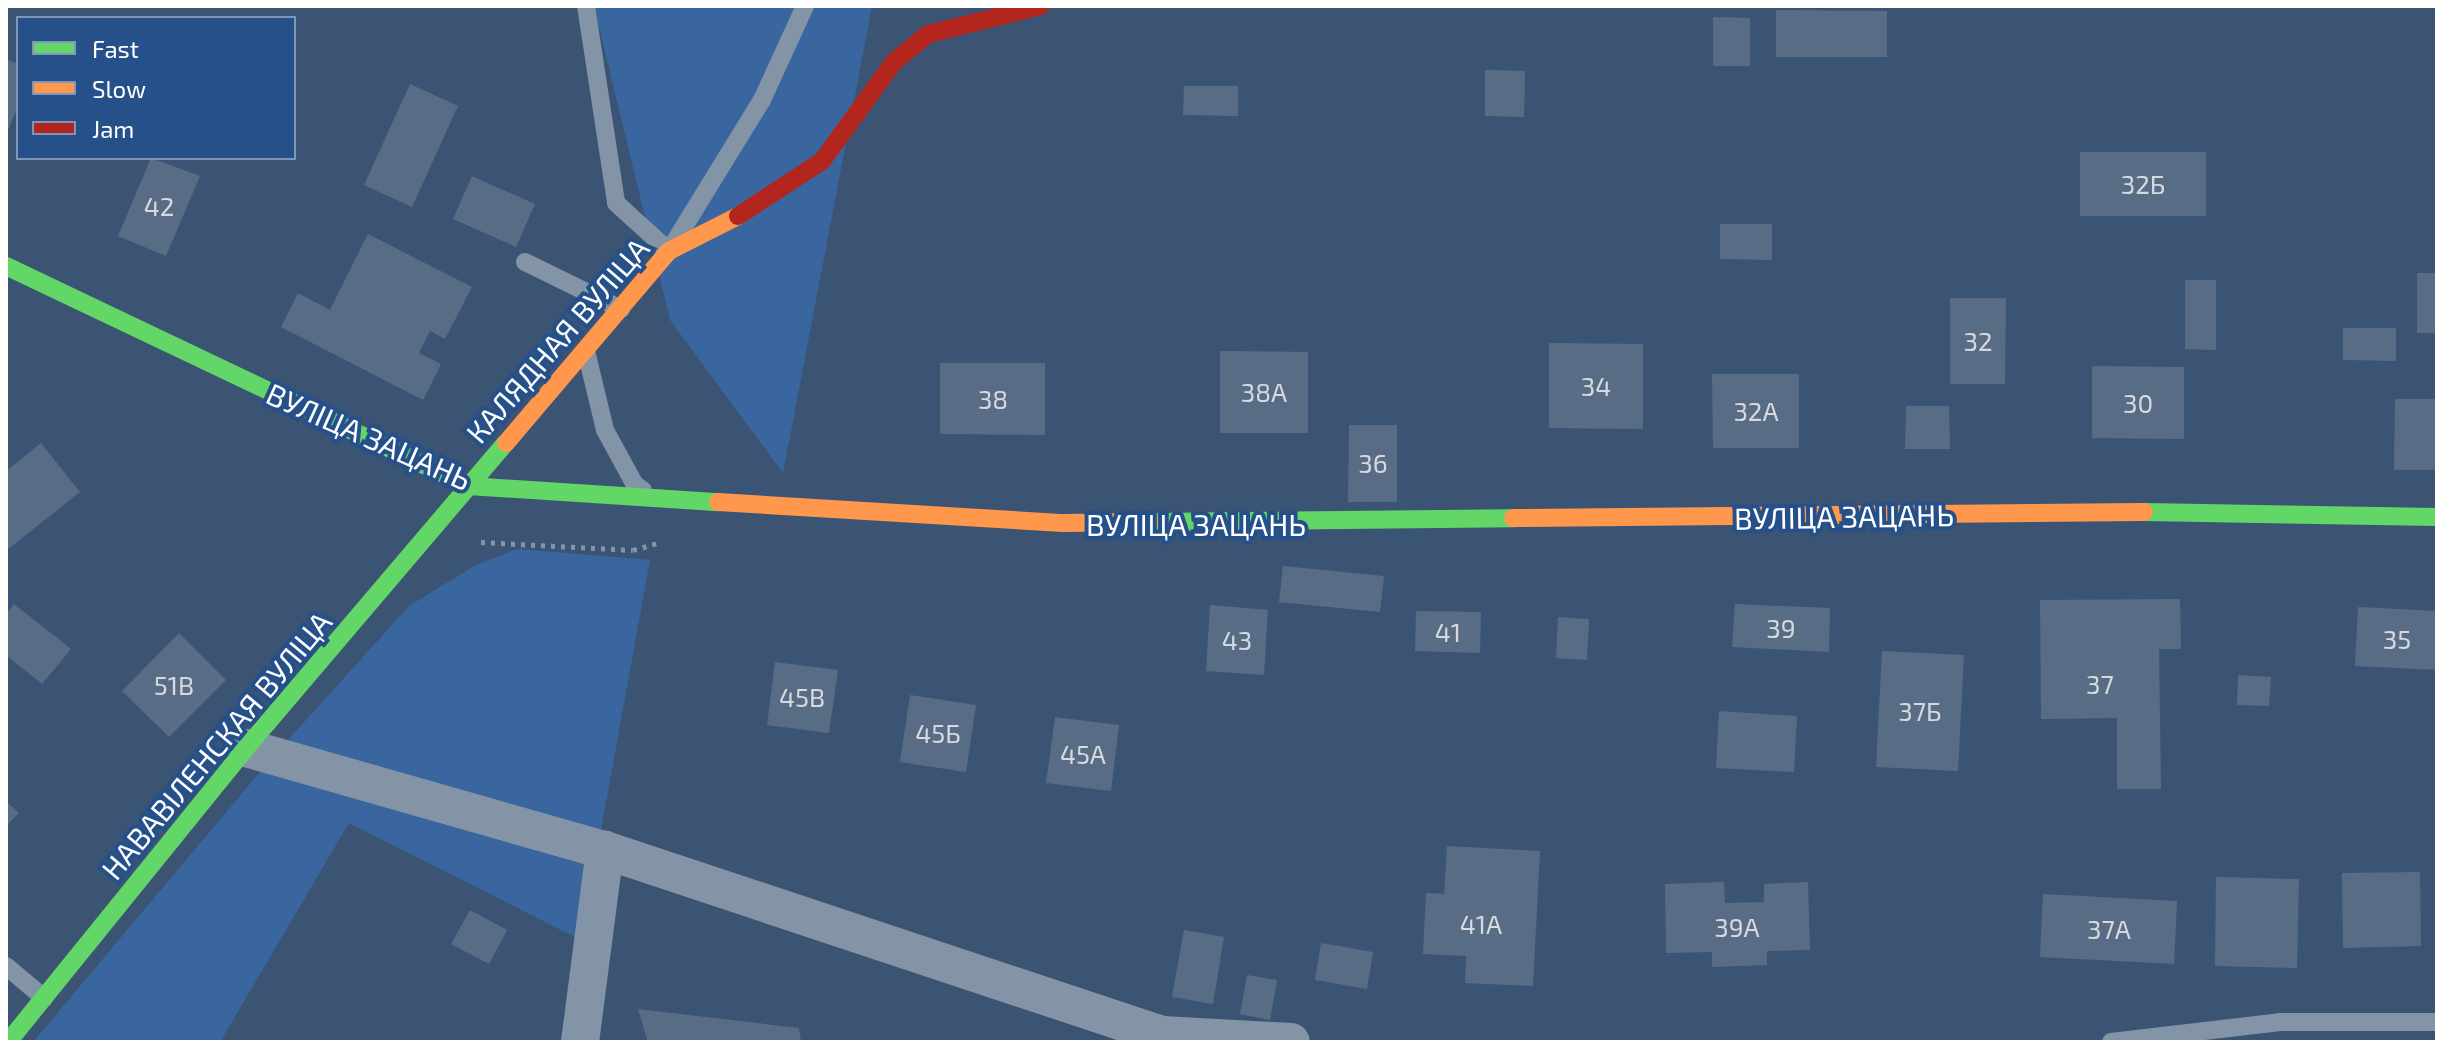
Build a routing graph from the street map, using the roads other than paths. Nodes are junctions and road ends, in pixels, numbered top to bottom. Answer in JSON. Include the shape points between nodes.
{"nodes":[{"id":1,"x":586,"y":6,"type":"edge"},
{"id":2,"x":805,"y":6,"type":"edge"},
{"id":3,"x":1041,"y":6,"type":"edge"},
{"id":4,"x":669,"y":251,"type":"junction"},
{"id":5,"x":525,"y":262,"type":"dead end"},
{"id":6,"x":6,"y":266,"type":"edge"},
{"id":7,"x":621,"y":309,"type":"junction"},
{"id":8,"x":586,"y":349,"type":"junction"},
{"id":9,"x":468,"y":486,"type":"junction"},
{"id":10,"x":664,"y":501,"type":"junction"},
{"id":11,"x":2437,"y":517,"type":"edge"},
{"id":12,"x":246,"y":748,"type":"junction"},
{"id":13,"x":605,"y":850,"type":"junction"},
{"id":14,"x":6,"y":966,"type":"edge"},
{"id":15,"x":44,"y":998,"type":"junction"},
{"id":16,"x":2437,"y":1022,"type":"edge"},
{"id":17,"x":1162,"y":1038,"type":"edge"},
{"id":18,"x":8,"y":1042,"type":"edge"},
{"id":19,"x":580,"y":1042,"type":"edge"},
{"id":20,"x":1291,"y":1042,"type":"edge"},
{"id":21,"x":2111,"y":1042,"type":"edge"}],
"edges":[{"from":1,"to":4,"type":"lane","via":[[616,203]]},
{"from":2,"to":4,"type":"lane","via":[[762,100]]},
{"from":3,"to":4,"type":"street","name":"КАЛЯДНАЯ ВУЛІЦА","via":[[928,34],[894,62],[822,161],[768,201]]},
{"from":4,"to":7,"type":"street","name":"КАЛЯДНАЯ ВУЛІЦА"},
{"from":5,"to":7,"type":"lane"},
{"from":6,"to":9,"type":"street","name":"ВУЛІЦА ЗАЦАНЬ"},
{"from":7,"to":8,"type":"street","name":"КАЛЯДНАЯ ВУЛІЦА"},
{"from":8,"to":9,"type":"street","name":"КАЛЯДНАЯ ВУЛІЦА"},
{"from":8,"to":10,"type":"lane","via":[[605,430],[635,485]]},
{"from":9,"to":10,"type":"street","name":"ВУЛІЦА ЗАЦАНЬ"},
{"from":9,"to":12,"type":"street","name":"НАВАВІЛЕНСКАЯ ВУЛІЦА"},
{"from":10,"to":11,"type":"street","name":"ВУЛІЦА ЗАЦАНЬ","via":[[1079,524],[2112,511]]},
{"from":12,"to":13,"type":"street"},
{"from":12,"to":15,"type":"street","name":"НАВАВІЛЕНСКАЯ ВУЛІЦА"},
{"from":13,"to":17,"type":"street"},
{"from":13,"to":19,"type":"street"},
{"from":14,"to":15,"type":"lane"},
{"from":15,"to":18,"type":"street","name":"НАВАВІЛЕНСКАЯ ВУЛІЦА"},
{"from":16,"to":21,"type":"lane","via":[[2280,1022]]},
{"from":17,"to":20,"type":"street"}]}
